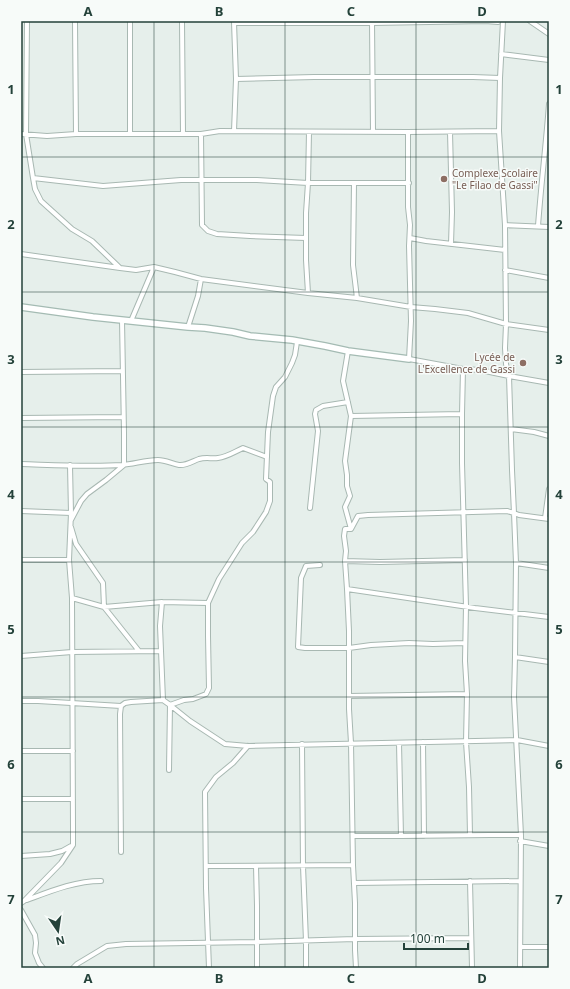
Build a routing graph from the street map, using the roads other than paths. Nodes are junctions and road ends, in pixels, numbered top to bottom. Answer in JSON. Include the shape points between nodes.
{"nodes":[{"id":1,"x":27,"y":21,"type":"edge"},
{"id":2,"x":75,"y":21,"type":"edge"},
{"id":3,"x":130,"y":21,"type":"edge"},
{"id":4,"x":182,"y":21,"type":"edge"},
{"id":5,"x":498,"y":21,"type":"edge"},
{"id":6,"x":503,"y":21,"type":"edge"},
{"id":7,"x":530,"y":21,"type":"edge"},
{"id":8,"x":234,"y":22,"type":"edge"},
{"id":9,"x":372,"y":22,"type":"edge"},
{"id":10,"x":549,"y":34,"type":"edge"},
{"id":11,"x":501,"y":54,"type":"junction"},
{"id":12,"x":549,"y":60,"type":"edge"},
{"id":13,"x":373,"y":77,"type":"junction"},
{"id":14,"x":500,"y":78,"type":"junction"},
{"id":15,"x":236,"y":79,"type":"junction"},
{"id":16,"x":549,"y":104,"type":"edge"},
{"id":17,"x":234,"y":131,"type":"junction"},
{"id":18,"x":499,"y":131,"type":"junction"},
{"id":19,"x":308,"y":132,"type":"junction"},
{"id":20,"x":373,"y":132,"type":"junction"},
{"id":21,"x":408,"y":132,"type":"junction"},
{"id":22,"x":450,"y":132,"type":"junction"},
{"id":23,"x":21,"y":134,"type":"edge"},
{"id":24,"x":26,"y":134,"type":"junction"},
{"id":25,"x":76,"y":134,"type":"junction"},
{"id":26,"x":130,"y":134,"type":"junction"},
{"id":27,"x":183,"y":134,"type":"junction"},
{"id":28,"x":201,"y":134,"type":"junction"},
{"id":29,"x":33,"y":178,"type":"junction"},
{"id":30,"x":202,"y":180,"type":"junction"},
{"id":31,"x":308,"y":183,"type":"junction"},
{"id":32,"x":354,"y":183,"type":"junction"},
{"id":33,"x":408,"y":183,"type":"junction"},
{"id":34,"x":505,"y":225,"type":"junction"},
{"id":35,"x":538,"y":226,"type":"junction"},
{"id":36,"x":549,"y":227,"type":"edge"},
{"id":37,"x":306,"y":238,"type":"junction"},
{"id":38,"x":410,"y":238,"type":"junction"},
{"id":39,"x":451,"y":244,"type":"junction"},
{"id":40,"x":505,"y":250,"type":"junction"},
{"id":41,"x":21,"y":254,"type":"edge"},
{"id":42,"x":154,"y":267,"type":"junction"},
{"id":43,"x":120,"y":268,"type":"junction"},
{"id":44,"x":505,"y":270,"type":"junction"},
{"id":45,"x":549,"y":278,"type":"edge"},
{"id":46,"x":201,"y":279,"type":"junction"},
{"id":47,"x":308,"y":293,"type":"junction"},
{"id":48,"x":357,"y":298,"type":"junction"},
{"id":49,"x":21,"y":307,"type":"edge"},
{"id":50,"x":411,"y":307,"type":"junction"},
{"id":51,"x":122,"y":320,"type":"junction"},
{"id":52,"x":131,"y":321,"type":"junction"},
{"id":53,"x":506,"y":324,"type":"junction"},
{"id":54,"x":188,"y":327,"type":"junction"},
{"id":55,"x":549,"y":330,"type":"edge"},
{"id":56,"x":297,"y":342,"type":"junction"},
{"id":57,"x":348,"y":351,"type":"junction"},
{"id":58,"x":409,"y":359,"type":"junction"},
{"id":59,"x":464,"y":369,"type":"junction"},
{"id":60,"x":21,"y":372,"type":"edge"},
{"id":61,"x":123,"y":372,"type":"junction"},
{"id":62,"x":509,"y":376,"type":"junction"},
{"id":63,"x":549,"y":383,"type":"edge"},
{"id":64,"x":348,"y":402,"type":"junction"},
{"id":65,"x":462,"y":414,"type":"junction"},
{"id":66,"x":351,"y":416,"type":"junction"},
{"id":67,"x":124,"y":417,"type":"junction"},
{"id":68,"x":21,"y":418,"type":"edge"},
{"id":69,"x":511,"y":429,"type":"junction"},
{"id":70,"x":549,"y":436,"type":"edge"},
{"id":71,"x":267,"y":457,"type":"junction"},
{"id":72,"x":21,"y":464,"type":"edge"},
{"id":73,"x":124,"y":464,"type":"junction"},
{"id":74,"x":70,"y":465,"type":"junction"},
{"id":75,"x":549,"y":489,"type":"edge"},
{"id":76,"x":310,"y":508,"type":"dead end"},
{"id":77,"x":21,"y":511,"type":"edge"},
{"id":78,"x":464,"y":512,"type":"junction"},
{"id":79,"x":70,"y":513,"type":"junction"},
{"id":80,"x":514,"y":513,"type":"junction"},
{"id":81,"x":547,"y":519,"type":"edge"},
{"id":82,"x":70,"y":523,"type":"junction"},
{"id":83,"x":351,"y":529,"type":"junction"},
{"id":84,"x":21,"y":560,"type":"edge"},
{"id":85,"x":69,"y":560,"type":"junction"},
{"id":86,"x":465,"y":560,"type":"junction"},
{"id":87,"x":345,"y":561,"type":"junction"},
{"id":88,"x":516,"y":563,"type":"junction"},
{"id":89,"x":320,"y":565,"type":"dead end"},
{"id":90,"x":549,"y":568,"type":"edge"},
{"id":91,"x":347,"y":589,"type":"junction"},
{"id":92,"x":72,"y":598,"type":"junction"},
{"id":93,"x":162,"y":602,"type":"junction"},
{"id":94,"x":208,"y":603,"type":"junction"},
{"id":95,"x":466,"y":606,"type":"junction"},
{"id":96,"x":104,"y":607,"type":"junction"},
{"id":97,"x":515,"y":612,"type":"junction"},
{"id":98,"x":549,"y":617,"type":"edge"},
{"id":99,"x":465,"y":643,"type":"junction"},
{"id":100,"x":349,"y":648,"type":"junction"},
{"id":101,"x":139,"y":651,"type":"junction"},
{"id":102,"x":161,"y":651,"type":"junction"},
{"id":103,"x":72,"y":652,"type":"junction"},
{"id":104,"x":21,"y":656,"type":"edge"},
{"id":105,"x":515,"y":657,"type":"junction"},
{"id":106,"x":549,"y":662,"type":"edge"},
{"id":107,"x":467,"y":694,"type":"junction"},
{"id":108,"x":349,"y":696,"type":"junction"},
{"id":109,"x":163,"y":700,"type":"junction"},
{"id":110,"x":21,"y":701,"type":"edge"},
{"id":111,"x":73,"y":703,"type":"junction"},
{"id":112,"x":170,"y":705,"type":"junction"},
{"id":113,"x":121,"y":706,"type":"junction"},
{"id":114,"x":517,"y":740,"type":"junction"},
{"id":115,"x":423,"y":742,"type":"junction"},
{"id":116,"x":466,"y":742,"type":"junction"},
{"id":117,"x":351,"y":743,"type":"junction"},
{"id":118,"x":399,"y":743,"type":"junction"},
{"id":119,"x":302,"y":744,"type":"junction"},
{"id":120,"x":248,"y":746,"type":"junction"},
{"id":121,"x":549,"y":746,"type":"edge"},
{"id":122,"x":21,"y":750,"type":"edge"},
{"id":123,"x":73,"y":751,"type":"junction"},
{"id":124,"x":169,"y":770,"type":"dead end"},
{"id":125,"x":21,"y":799,"type":"edge"},
{"id":126,"x":73,"y":799,"type":"junction"},
{"id":127,"x":470,"y":835,"type":"junction"},
{"id":128,"x":521,"y":835,"type":"junction"},
{"id":129,"x":353,"y":836,"type":"junction"},
{"id":130,"x":401,"y":836,"type":"junction"},
{"id":131,"x":424,"y":836,"type":"junction"},
{"id":132,"x":520,"y":841,"type":"junction"},
{"id":133,"x":73,"y":845,"type":"junction"},
{"id":134,"x":549,"y":846,"type":"edge"},
{"id":135,"x":121,"y":852,"type":"dead end"},
{"id":136,"x":21,"y":856,"type":"edge"},
{"id":137,"x":353,"y":865,"type":"junction"},
{"id":138,"x":206,"y":866,"type":"junction"},
{"id":139,"x":256,"y":866,"type":"junction"},
{"id":140,"x":303,"y":866,"type":"junction"},
{"id":141,"x":101,"y":881,"type":"dead end"},
{"id":142,"x":470,"y":881,"type":"junction"},
{"id":143,"x":520,"y":881,"type":"junction"},
{"id":144,"x":354,"y":883,"type":"junction"},
{"id":145,"x":23,"y":902,"type":"edge"},
{"id":146,"x":21,"y":910,"type":"edge"},
{"id":147,"x":471,"y":938,"type":"junction"},
{"id":148,"x":355,"y":939,"type":"junction"},
{"id":149,"x":306,"y":941,"type":"junction"},
{"id":150,"x":208,"y":942,"type":"junction"},
{"id":151,"x":256,"y":942,"type":"junction"},
{"id":152,"x":521,"y":947,"type":"junction"},
{"id":153,"x":549,"y":947,"type":"edge"},
{"id":154,"x":44,"y":968,"type":"edge"},
{"id":155,"x":72,"y":968,"type":"edge"},
{"id":156,"x":209,"y":968,"type":"edge"},
{"id":157,"x":257,"y":968,"type":"edge"},
{"id":158,"x":306,"y":968,"type":"edge"},
{"id":159,"x":356,"y":968,"type":"edge"},
{"id":160,"x":472,"y":968,"type":"edge"},
{"id":161,"x":520,"y":968,"type":"edge"}],
"edges":[{"from":1,"to":24,"type":"street"},
{"from":2,"to":25,"type":"street"},
{"from":3,"to":26,"type":"street"},
{"from":4,"to":27,"type":"street"},
{"from":5,"to":9,"type":"street"},
{"from":6,"to":11,"type":"street"},
{"from":7,"to":10,"type":"street"},
{"from":8,"to":9,"type":"street"},
{"from":8,"to":15,"type":"street"},
{"from":9,"to":13,"type":"street"},
{"from":11,"to":12,"type":"street"},
{"from":11,"to":14,"type":"street"},
{"from":13,"to":14,"type":"street"},
{"from":13,"to":15,"type":"street"},
{"from":13,"to":20,"type":"street"},
{"from":14,"to":18,"type":"street"},
{"from":15,"to":17,"type":"street"},
{"from":16,"to":35,"type":"street"},
{"from":17,"to":19,"type":"street"},
{"from":17,"to":28,"type":"street"},
{"from":18,"to":22,"type":"street"},
{"from":18,"to":34,"type":"street"},
{"from":19,"to":20,"type":"street"},
{"from":19,"to":31,"type":"street"},
{"from":20,"to":21,"type":"street"},
{"from":21,"to":22,"type":"street"},
{"from":21,"to":33,"type":"street"},
{"from":22,"to":39,"type":"street"},
{"from":23,"to":24,"type":"street"},
{"from":24,"to":25,"type":"street"},
{"from":24,"to":29,"type":"street"},
{"from":25,"to":26,"type":"street"},
{"from":26,"to":27,"type":"street"},
{"from":27,"to":28,"type":"street"},
{"from":28,"to":30,"type":"street"},
{"from":29,"to":30,"type":"street","via":[[103,186]]},
{"from":29,"to":43,"type":"street","via":[[41,201],[72,229],[92,241]]},
{"from":30,"to":31,"type":"street"},
{"from":30,"to":37,"type":"street","via":[[202,225],[208,231],[217,234]]},
{"from":31,"to":32,"type":"street"},
{"from":31,"to":37,"type":"street"},
{"from":32,"to":33,"type":"street"},
{"from":32,"to":48,"type":"street","via":[[353,264]]},
{"from":33,"to":38,"type":"street"},
{"from":34,"to":35,"type":"street"},
{"from":34,"to":40,"type":"street"},
{"from":35,"to":36,"type":"street"},
{"from":37,"to":47,"type":"street"},
{"from":38,"to":39,"type":"street"},
{"from":38,"to":50,"type":"street"},
{"from":39,"to":40,"type":"street"},
{"from":40,"to":44,"type":"street"},
{"from":41,"to":43,"type":"street"},
{"from":42,"to":43,"type":"street","via":[[136,270]]},
{"from":42,"to":46,"type":"street"},
{"from":42,"to":52,"type":"street"},
{"from":44,"to":45,"type":"street"},
{"from":44,"to":53,"type":"street"},
{"from":46,"to":47,"type":"street"},
{"from":46,"to":54,"type":"street"},
{"from":47,"to":48,"type":"street"},
{"from":48,"to":50,"type":"street"},
{"from":49,"to":51,"type":"street"},
{"from":50,"to":53,"type":"street","via":[[468,313]]},
{"from":50,"to":58,"type":"street"},
{"from":51,"to":52,"type":"street"},
{"from":51,"to":61,"type":"street"},
{"from":52,"to":54,"type":"street"},
{"from":53,"to":55,"type":"street"},
{"from":53,"to":62,"type":"street","via":[[505,348]]},
{"from":54,"to":56,"type":"street"},
{"from":56,"to":57,"type":"street"},
{"from":56,"to":71,"type":"street","via":[[292,364],[276,387],[273,396]]},
{"from":57,"to":58,"type":"street"},
{"from":57,"to":64,"type":"street","via":[[343,381]]},
{"from":58,"to":59,"type":"street"},
{"from":59,"to":62,"type":"street"},
{"from":59,"to":65,"type":"street"},
{"from":60,"to":61,"type":"street"},
{"from":61,"to":67,"type":"street"},
{"from":62,"to":63,"type":"street"},
{"from":62,"to":69,"type":"street"},
{"from":64,"to":66,"type":"street"},
{"from":64,"to":76,"type":"street","via":[[323,406],[316,410],[318,431]]},
{"from":65,"to":66,"type":"street"},
{"from":65,"to":78,"type":"street"},
{"from":66,"to":83,"type":"street","via":[[345,460],[350,496],[345,508]]},
{"from":67,"to":68,"type":"street"},
{"from":67,"to":73,"type":"street"},
{"from":69,"to":70,"type":"street"},
{"from":69,"to":80,"type":"street"},
{"from":71,"to":73,"type":"street","via":[[243,448],[225,457],[199,459],[180,466],[159,460]]},
{"from":71,"to":94,"type":"street","via":[[266,479],[270,482],[270,501],[266,512],[219,579]]},
{"from":72,"to":74,"type":"street"},
{"from":73,"to":74,"type":"street"},
{"from":73,"to":82,"type":"street","via":[[87,494]]},
{"from":74,"to":79,"type":"street"},
{"from":75,"to":81,"type":"street"},
{"from":77,"to":79,"type":"street"},
{"from":78,"to":80,"type":"street"},
{"from":78,"to":83,"type":"street","via":[[358,516]]},
{"from":78,"to":86,"type":"street"},
{"from":79,"to":82,"type":"street"},
{"from":80,"to":81,"type":"street"},
{"from":80,"to":88,"type":"street"},
{"from":82,"to":85,"type":"street"},
{"from":82,"to":96,"type":"street","via":[[76,544],[103,583]]},
{"from":83,"to":87,"type":"street","via":[[345,529]]},
{"from":84,"to":85,"type":"street"},
{"from":85,"to":92,"type":"street"},
{"from":86,"to":87,"type":"street"},
{"from":86,"to":95,"type":"street"},
{"from":87,"to":91,"type":"street"},
{"from":88,"to":90,"type":"street"},
{"from":88,"to":97,"type":"street"},
{"from":89,"to":100,"type":"street","via":[[306,566],[301,578],[298,647]]},
{"from":91,"to":95,"type":"street"},
{"from":91,"to":100,"type":"street"},
{"from":92,"to":96,"type":"street"},
{"from":92,"to":103,"type":"street"},
{"from":93,"to":94,"type":"street"},
{"from":93,"to":96,"type":"street"},
{"from":93,"to":102,"type":"street"},
{"from":94,"to":112,"type":"street","via":[[209,688],[206,694]]},
{"from":95,"to":97,"type":"street"},
{"from":95,"to":99,"type":"street"},
{"from":96,"to":101,"type":"street"},
{"from":97,"to":98,"type":"street"},
{"from":97,"to":105,"type":"street"},
{"from":99,"to":100,"type":"street"},
{"from":99,"to":107,"type":"street"},
{"from":100,"to":108,"type":"street"},
{"from":101,"to":102,"type":"street"},
{"from":101,"to":103,"type":"street"},
{"from":102,"to":109,"type":"street"},
{"from":103,"to":104,"type":"street"},
{"from":103,"to":111,"type":"street"},
{"from":105,"to":106,"type":"street"},
{"from":105,"to":114,"type":"street"},
{"from":107,"to":108,"type":"street"},
{"from":107,"to":116,"type":"street"},
{"from":108,"to":117,"type":"street"},
{"from":109,"to":112,"type":"street"},
{"from":109,"to":113,"type":"street","via":[[131,702]]},
{"from":110,"to":111,"type":"street"},
{"from":111,"to":113,"type":"street"},
{"from":111,"to":123,"type":"street"},
{"from":112,"to":120,"type":"street","via":[[225,744]]},
{"from":112,"to":124,"type":"street"},
{"from":113,"to":135,"type":"street"},
{"from":114,"to":116,"type":"street"},
{"from":114,"to":121,"type":"street"},
{"from":114,"to":128,"type":"street"},
{"from":115,"to":116,"type":"street"},
{"from":115,"to":118,"type":"street"},
{"from":115,"to":131,"type":"street"},
{"from":116,"to":127,"type":"street"},
{"from":117,"to":118,"type":"street"},
{"from":117,"to":119,"type":"street"},
{"from":117,"to":129,"type":"street"},
{"from":118,"to":130,"type":"street"},
{"from":119,"to":120,"type":"street"},
{"from":119,"to":140,"type":"street"},
{"from":120,"to":138,"type":"street","via":[[216,777],[206,792]]},
{"from":122,"to":123,"type":"street"},
{"from":123,"to":126,"type":"street"},
{"from":125,"to":126,"type":"street"},
{"from":126,"to":133,"type":"street"},
{"from":127,"to":128,"type":"street"},
{"from":127,"to":131,"type":"street"},
{"from":128,"to":132,"type":"street"},
{"from":129,"to":130,"type":"street"},
{"from":129,"to":137,"type":"street"},
{"from":130,"to":131,"type":"street"},
{"from":132,"to":134,"type":"street"},
{"from":132,"to":143,"type":"street"},
{"from":133,"to":136,"type":"street","via":[[50,854]]},
{"from":133,"to":145,"type":"street","via":[[61,863]]},
{"from":137,"to":140,"type":"street"},
{"from":137,"to":144,"type":"street"},
{"from":138,"to":139,"type":"street"},
{"from":138,"to":150,"type":"street"},
{"from":139,"to":140,"type":"street"},
{"from":139,"to":151,"type":"street"},
{"from":140,"to":149,"type":"street"},
{"from":141,"to":145,"type":"street","via":[[67,886]]},
{"from":142,"to":143,"type":"street"},
{"from":142,"to":144,"type":"street"},
{"from":142,"to":147,"type":"street"},
{"from":143,"to":152,"type":"street"},
{"from":144,"to":148,"type":"street"},
{"from":146,"to":154,"type":"street","via":[[35,935],[35,954]]},
{"from":147,"to":148,"type":"street"},
{"from":147,"to":160,"type":"street"},
{"from":148,"to":149,"type":"street"},
{"from":148,"to":159,"type":"street"},
{"from":149,"to":151,"type":"street"},
{"from":149,"to":158,"type":"street"},
{"from":150,"to":151,"type":"street"},
{"from":150,"to":155,"type":"street","via":[[107,946]]},
{"from":150,"to":156,"type":"street"},
{"from":151,"to":157,"type":"street"},
{"from":152,"to":153,"type":"street"},
{"from":152,"to":161,"type":"street"}]}
